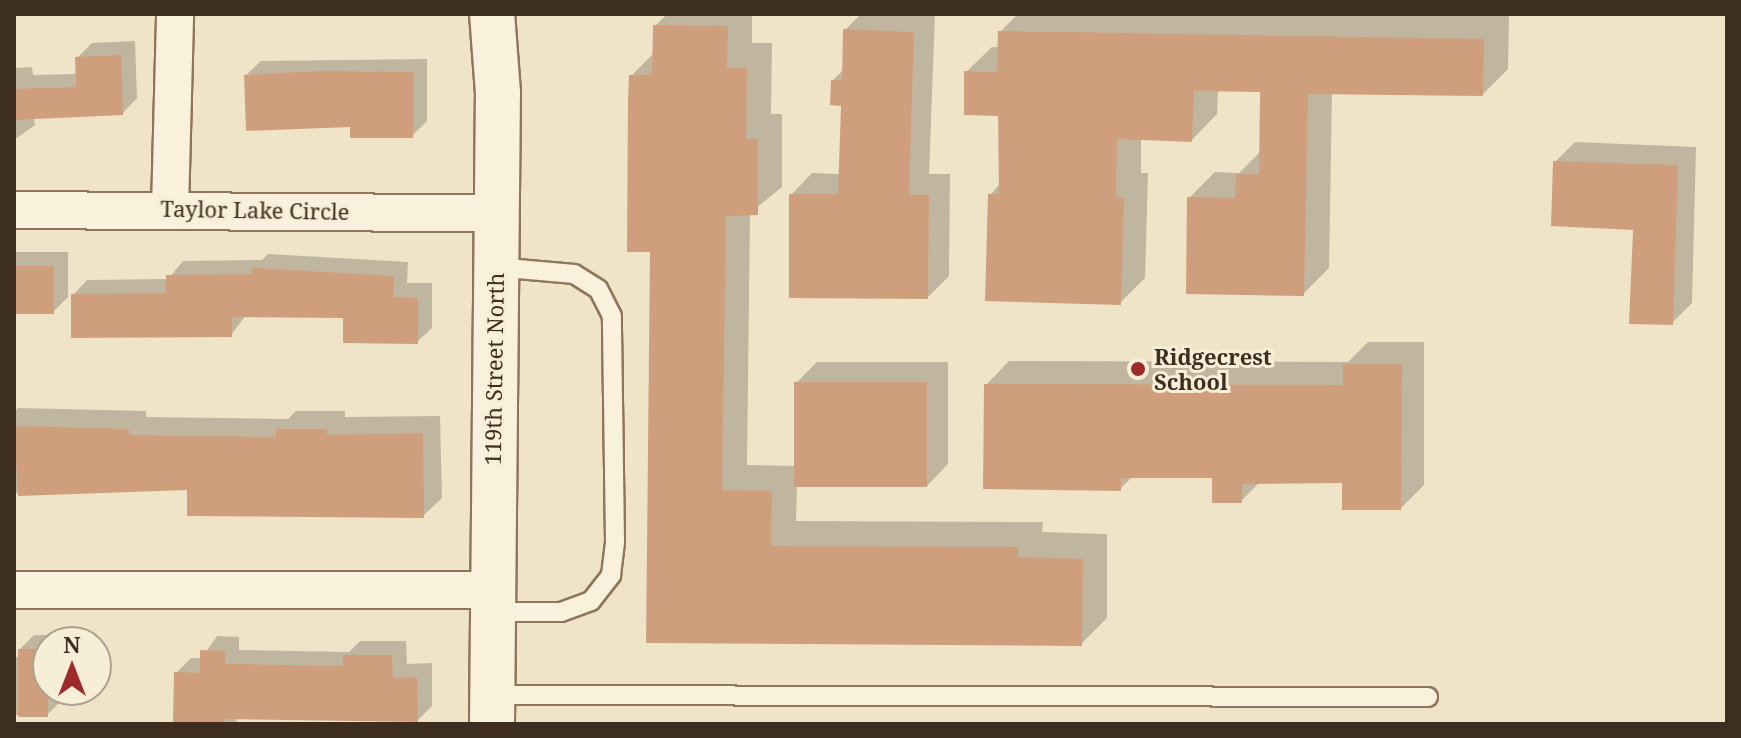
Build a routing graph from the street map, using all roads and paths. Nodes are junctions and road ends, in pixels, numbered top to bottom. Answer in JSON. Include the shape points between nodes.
{"nodes":[{"id":1,"x":175,"y":14,"type":"edge"},
{"id":2,"x":492,"y":14,"type":"edge"},
{"id":3,"x":170,"y":209,"type":"junction"},
{"id":4,"x":14,"y":210,"type":"edge"},
{"id":5,"x":496,"y":213,"type":"junction"},
{"id":6,"x":495,"y":267,"type":"junction"},
{"id":7,"x":14,"y":590,"type":"edge"},
{"id":8,"x":491,"y":601,"type":"junction"},
{"id":9,"x":1428,"y":697,"type":"dead end"},
{"id":10,"x":492,"y":710,"type":"edge"}],
"edges":[{"from":1,"to":3,"type":"street"},
{"from":2,"to":5,"type":"street","name":"119th Street North","via":[[498,93]]},
{"from":3,"to":4,"type":"street","name":"Taylor Lake Circle"},
{"from":3,"to":5,"type":"street","name":"Taylor Lake Circle"},
{"from":5,"to":6,"type":"street","name":"119th Street North"},
{"from":6,"to":8,"type":"street","name":"119th Street North"},
{"from":6,"to":8,"type":"lane","via":[[574,274],[598,289],[612,316],[615,542],[611,575],[591,601],[561,612]]},
{"from":7,"to":8,"type":"street"},
{"from":8,"to":10,"type":"street","name":"119th Street North"},
{"from":9,"to":10,"type":"lane"}]}
